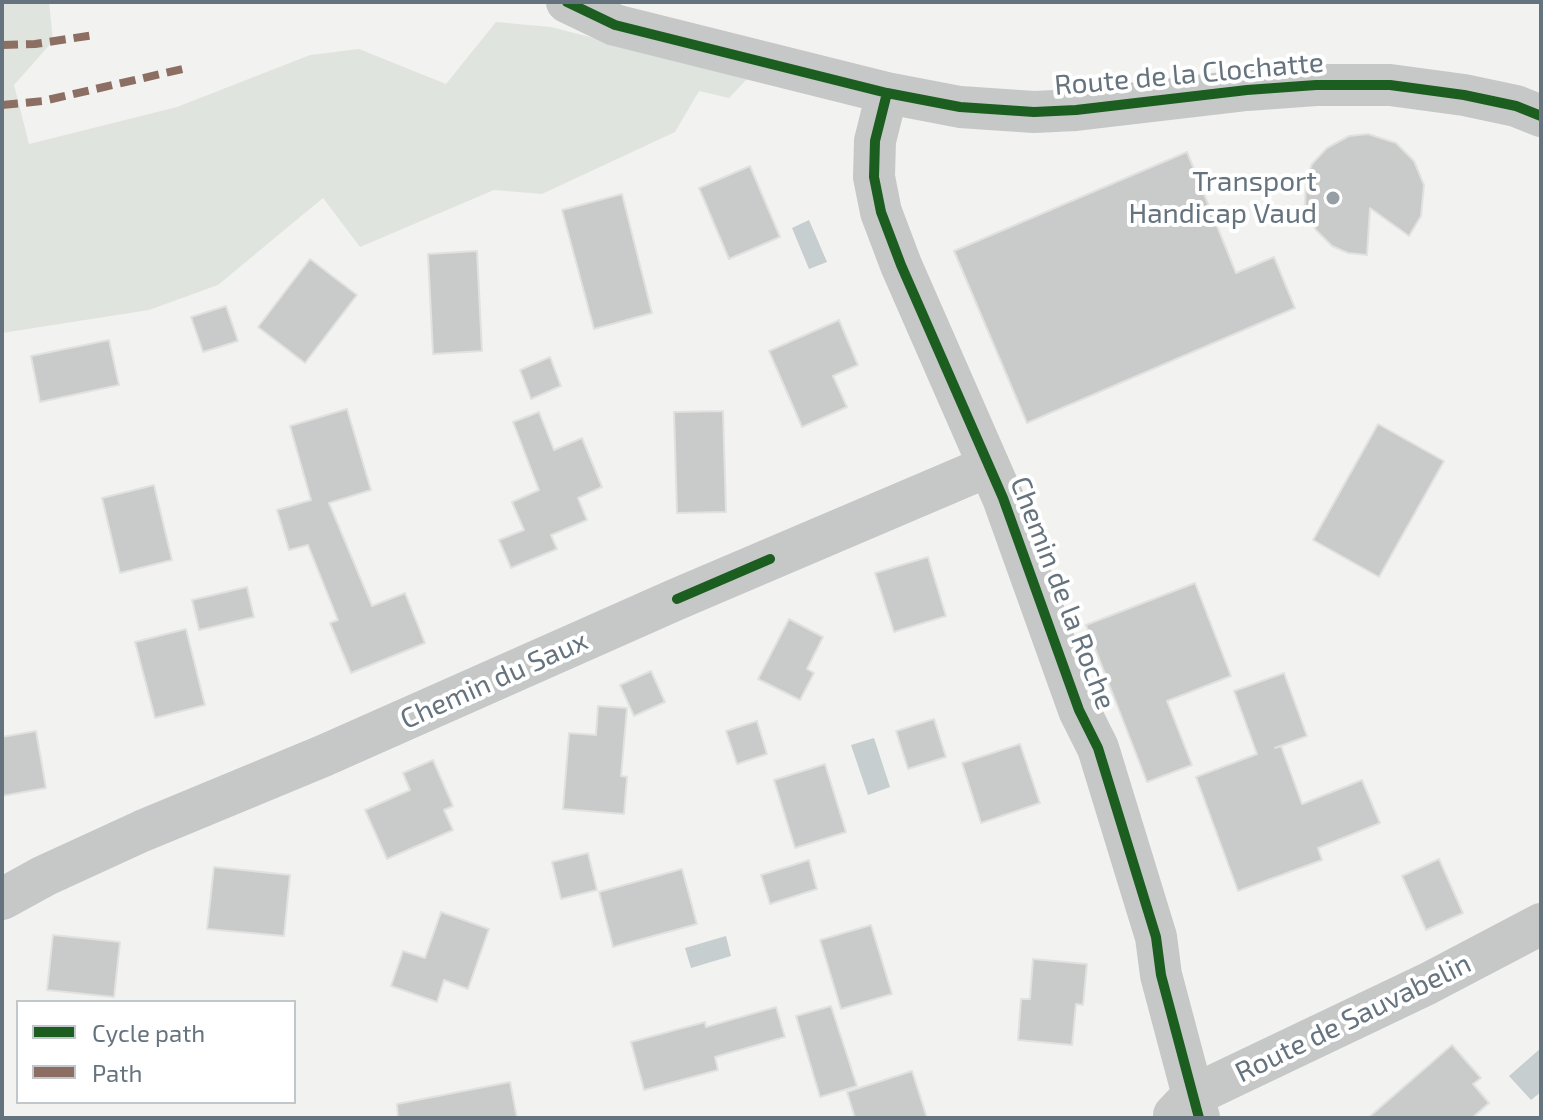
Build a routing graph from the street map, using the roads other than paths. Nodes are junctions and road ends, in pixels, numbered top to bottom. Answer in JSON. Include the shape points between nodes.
{"nodes":[{"id":1,"x":567,"y":2,"type":"edge"},
{"id":2,"x":887,"y":93,"type":"junction"},
{"id":3,"x":1541,"y":116,"type":"edge"},
{"id":4,"x":989,"y":466,"type":"junction"},
{"id":5,"x":2,"y":899,"type":"edge"},
{"id":6,"x":1541,"y":924,"type":"edge"},
{"id":7,"x":1187,"y":1111,"type":"edge"}],
"edges":[{"from":1,"to":2,"type":"street","name":"Route de la Clochatte","via":[[615,25]]},
{"from":2,"to":3,"type":"street","name":"Route de la Clochatte","via":[[960,107],[1034,112],[1302,86],[1390,85],[1464,95]]},
{"from":2,"to":4,"type":"street","name":"Chemin de la Roche","via":[[875,141],[874,177],[881,212]]},
{"from":4,"to":5,"type":"street","name":"Chemin du Saux","via":[[142,831]]},
{"from":4,"to":7,"type":"street","name":"Chemin de la Roche","via":[[1079,710],[1098,748],[1156,937]]},
{"from":6,"to":7,"type":"street","name":"Route de Sauvabelin"}]}
